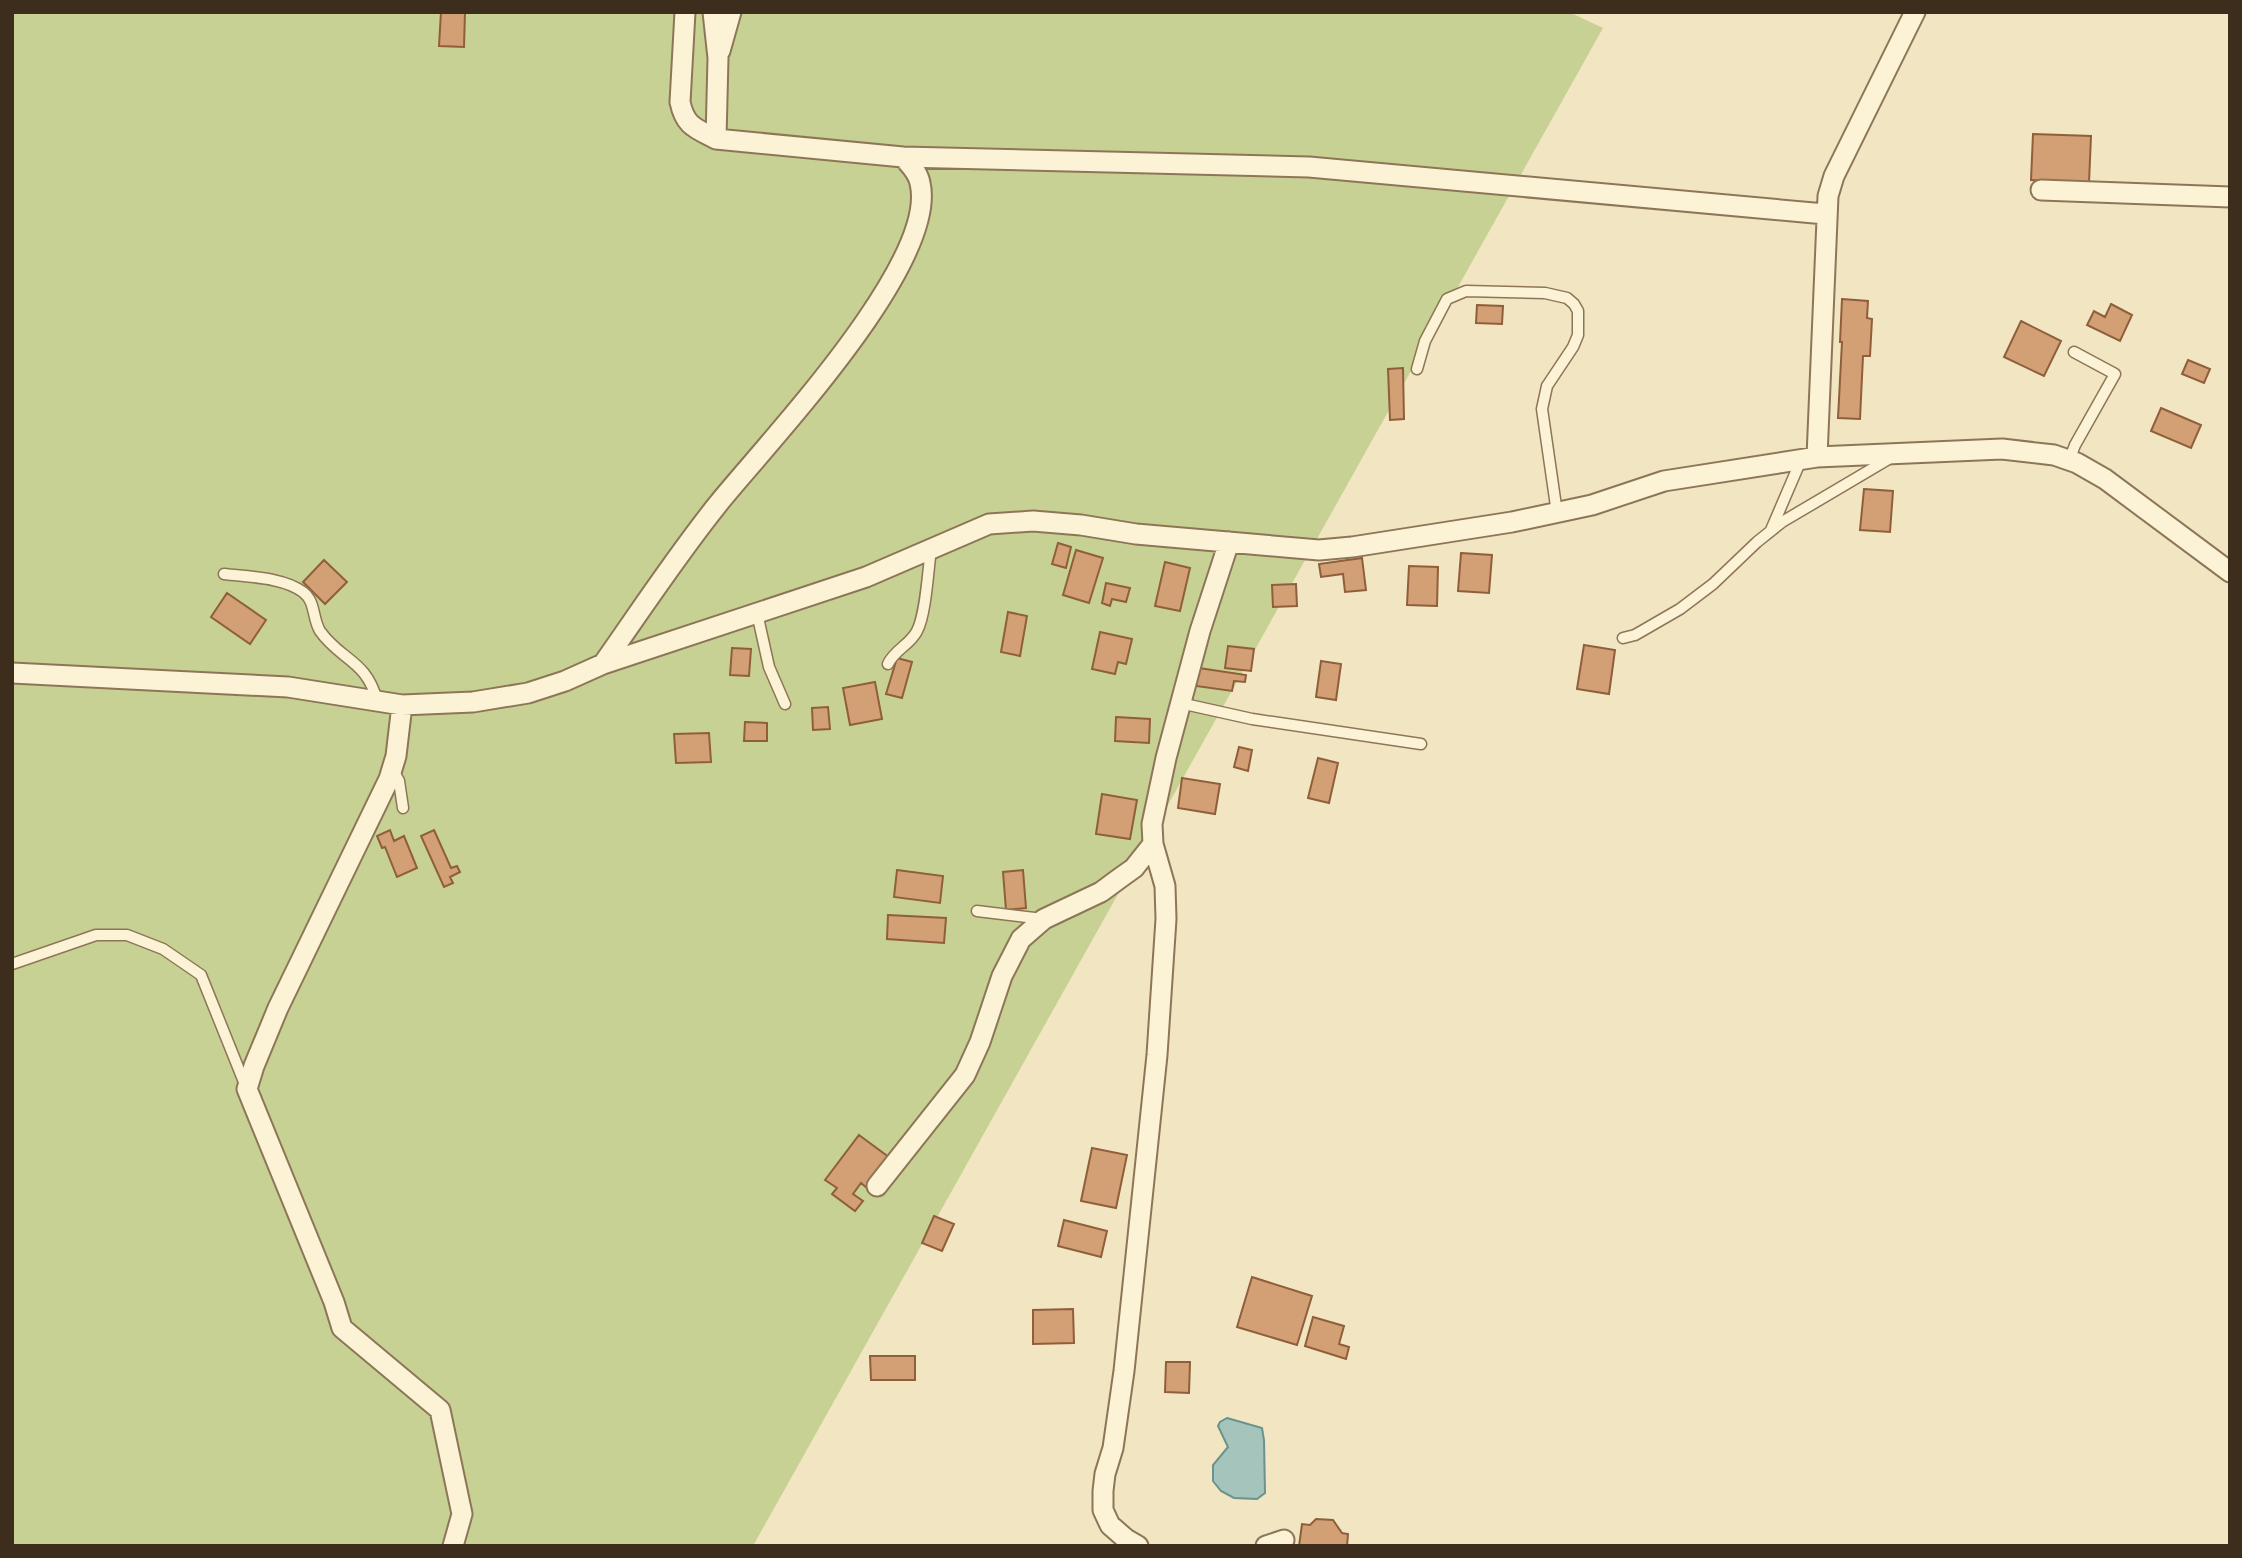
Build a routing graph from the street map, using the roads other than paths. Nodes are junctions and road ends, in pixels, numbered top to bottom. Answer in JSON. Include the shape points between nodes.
{"nodes":[{"id":1,"x":685,"y":12,"type":"edge"},
{"id":2,"x":713,"y":12,"type":"edge"},
{"id":3,"x":731,"y":12,"type":"edge"},
{"id":4,"x":1915,"y":12,"type":"edge"},
{"id":5,"x":718,"y":58,"type":"junction"},
{"id":6,"x":716,"y":139,"type":"junction"},
{"id":7,"x":903,"y":157,"type":"junction"},
{"id":8,"x":2041,"y":190,"type":"dead end"},
{"id":9,"x":2230,"y":197,"type":"edge"},
{"id":10,"x":1825,"y":214,"type":"junction"},
{"id":11,"x":2074,"y":352,"type":"dead end"},
{"id":12,"x":1417,"y":369,"type":"dead end"},
{"id":13,"x":1899,"y":453,"type":"junction"},
{"id":14,"x":1809,"y":458,"type":"junction"},
{"id":15,"x":2069,"y":461,"type":"junction"},
{"id":16,"x":1557,"y":513,"type":"junction"},
{"id":17,"x":1771,"y":530,"type":"junction"},
{"id":18,"x":1229,"y":542,"type":"junction"},
{"id":19,"x":931,"y":548,"type":"junction"},
{"id":20,"x":2230,"y":572,"type":"edge"},
{"id":21,"x":224,"y":573,"type":"dead end"},
{"id":22,"x":757,"y":613,"type":"junction"},
{"id":23,"x":1623,"y":638,"type":"dead end"},
{"id":24,"x":603,"y":664,"type":"junction"},
{"id":25,"x":888,"y":664,"type":"dead end"},
{"id":26,"x":12,"y":673,"type":"edge"},
{"id":27,"x":377,"y":701,"type":"junction"},
{"id":28,"x":1180,"y":703,"type":"junction"},
{"id":29,"x":785,"y":704,"type":"dead end"},
{"id":30,"x":402,"y":705,"type":"junction"},
{"id":31,"x":1421,"y":744,"type":"dead end"},
{"id":32,"x":392,"y":768,"type":"junction"},
{"id":33,"x":403,"y":808,"type":"dead end"},
{"id":34,"x":1153,"y":844,"type":"junction"},
{"id":35,"x":977,"y":911,"type":"dead end"},
{"id":36,"x":1044,"y":919,"type":"junction"},
{"id":37,"x":12,"y":964,"type":"edge"},
{"id":38,"x":247,"y":1089,"type":"junction"},
{"id":39,"x":877,"y":1186,"type":"dead end"},
{"id":40,"x":453,"y":1546,"type":"edge"},
{"id":41,"x":1138,"y":1546,"type":"edge"}],
"edges":[{"from":1,"to":6,"type":"street","via":[[682,111],[690,126]]},
{"from":2,"to":5,"type":"street"},
{"from":3,"to":5,"type":"street"},
{"from":4,"to":10,"type":"street","via":[[1834,176]]},
{"from":5,"to":6,"type":"street"},
{"from":6,"to":7,"type":"street"},
{"from":7,"to":10,"type":"street","via":[[1309,167]]},
{"from":7,"to":24,"type":"street","via":[[920,181],[921,209],[910,245],[887,291],[848,347],[690,541]]},
{"from":8,"to":9,"type":"street"},
{"from":10,"to":14,"type":"street"},
{"from":11,"to":15,"type":"lane","via":[[2115,374]]},
{"from":12,"to":16,"type":"lane","via":[[1425,341],[1447,299],[1466,291],[1545,293],[1574,304],[1578,335],[1547,386],[1542,409]]},
{"from":13,"to":14,"type":"street"},
{"from":13,"to":15,"type":"street","via":[[2002,449]]},
{"from":13,"to":17,"type":"lane"},
{"from":14,"to":16,"type":"street","via":[[1664,481]]},
{"from":14,"to":17,"type":"lane"},
{"from":15,"to":20,"type":"street","via":[[2105,479]]},
{"from":16,"to":18,"type":"street","via":[[1319,550]]},
{"from":17,"to":23,"type":"lane","via":[[1680,609]]},
{"from":18,"to":19,"type":"street","via":[[1033,521],[989,524]]},
{"from":18,"to":28,"type":"street"},
{"from":19,"to":22,"type":"street"},
{"from":19,"to":25,"type":"lane","via":[[918,631]]},
{"from":21,"to":27,"type":"lane","via":[[303,592],[313,606],[317,627],[369,677]]},
{"from":22,"to":24,"type":"street"},
{"from":22,"to":29,"type":"lane","via":[[769,667]]},
{"from":24,"to":30,"type":"street","via":[[528,693],[473,702]]},
{"from":26,"to":27,"type":"street","via":[[288,687]]},
{"from":27,"to":30,"type":"street"},
{"from":28,"to":31,"type":"lane","via":[[1252,719]]},
{"from":28,"to":34,"type":"street","via":[[1155,804]]},
{"from":30,"to":32,"type":"street"},
{"from":32,"to":33,"type":"lane"},
{"from":32,"to":38,"type":"street","via":[[278,1008]]},
{"from":34,"to":36,"type":"street","via":[[1135,868],[1101,892]]},
{"from":34,"to":41,"type":"street","via":[[1165,886],[1157,1055],[1124,1371],[1103,1491],[1103,1510],[1110,1525]]},
{"from":35,"to":36,"type":"lane"},
{"from":36,"to":39,"type":"street","via":[[1012,954],[965,1075]]},
{"from":37,"to":38,"type":"lane","via":[[96,935],[127,935],[163,948],[201,975]]},
{"from":38,"to":40,"type":"street","via":[[342,1328],[440,1410],[462,1514]]}]}
